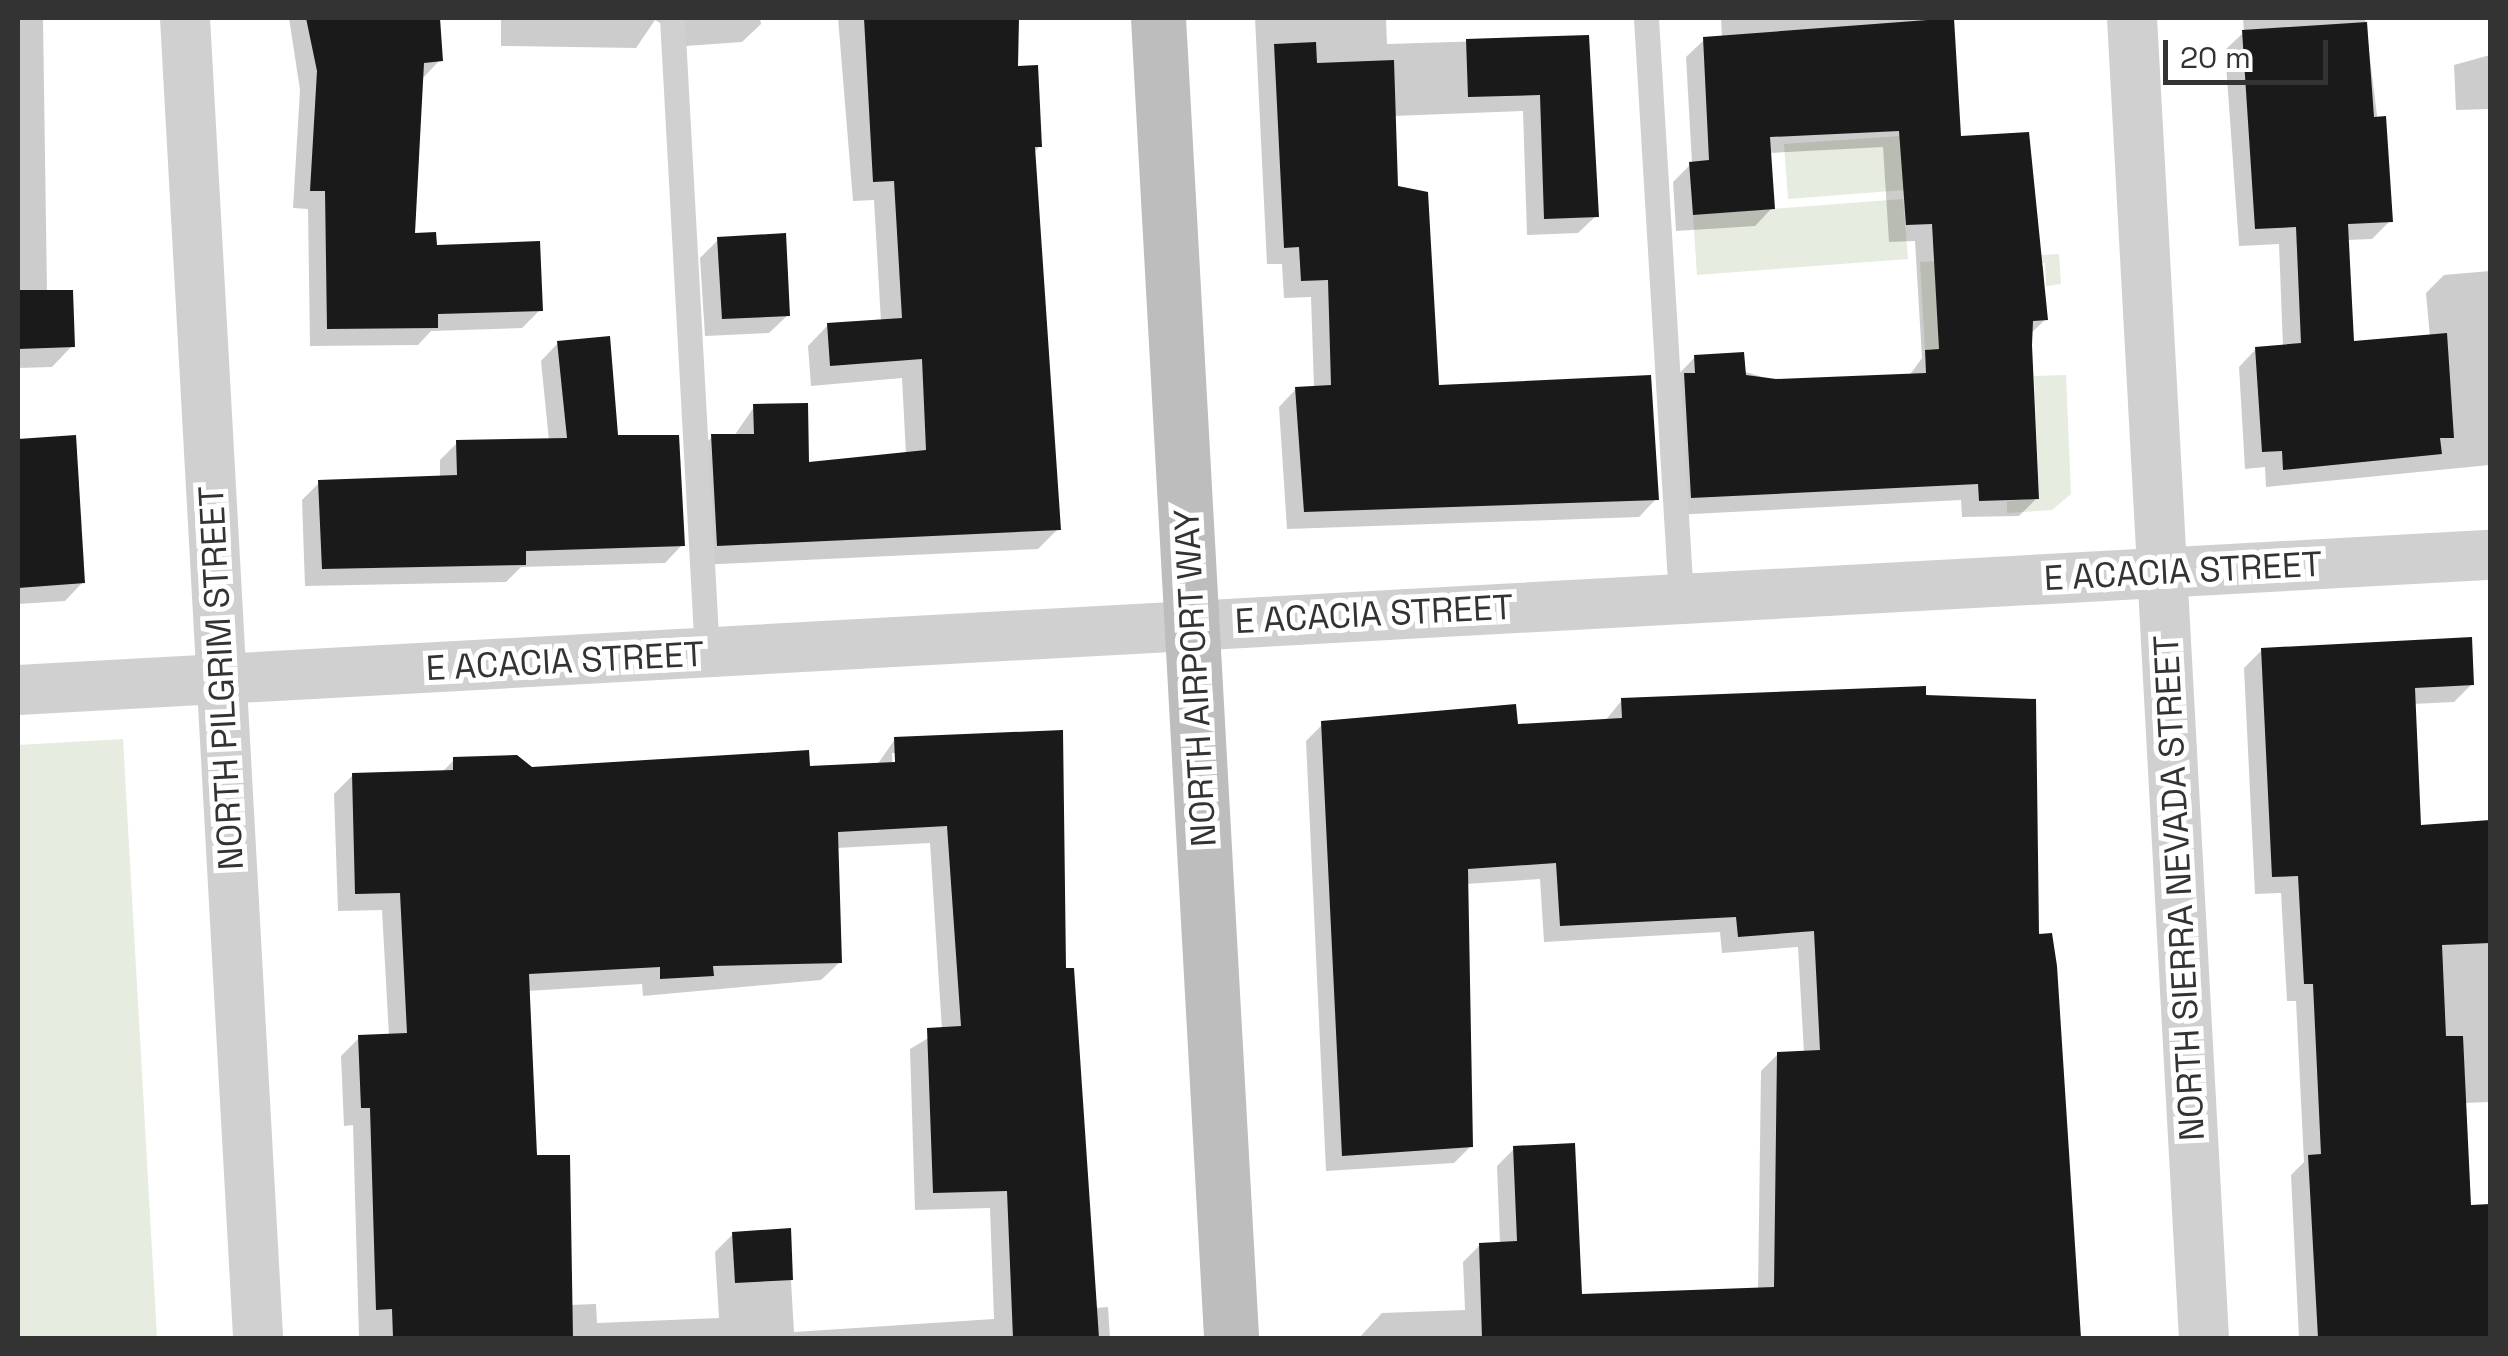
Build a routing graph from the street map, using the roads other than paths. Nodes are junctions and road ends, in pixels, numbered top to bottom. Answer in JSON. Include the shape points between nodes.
{"nodes":[{"id":1,"x":185,"y":18,"type":"edge"},
{"id":2,"x":672,"y":18,"type":"edge"},
{"id":3,"x":1158,"y":18,"type":"edge"},
{"id":4,"x":1646,"y":18,"type":"edge"},
{"id":5,"x":2132,"y":18,"type":"edge"},
{"id":6,"x":2490,"y":554,"type":"edge"},
{"id":7,"x":2161,"y":572,"type":"junction"},
{"id":8,"x":1680,"y":599,"type":"junction"},
{"id":9,"x":1192,"y":623,"type":"junction"},
{"id":10,"x":707,"y":654,"type":"junction"},
{"id":11,"x":221,"y":675,"type":"junction"},
{"id":12,"x":18,"y":690,"type":"edge"},
{"id":13,"x":258,"y":1338,"type":"edge"},
{"id":14,"x":1232,"y":1338,"type":"edge"},
{"id":15,"x":2204,"y":1338,"type":"edge"}],
"edges":[{"from":1,"to":11,"type":"street","name":"NORTH PILGRIM STREET"},
{"from":2,"to":10,"type":"lane"},
{"from":3,"to":9,"type":"main road","name":"NORTH AIRPORT WAY"},
{"from":4,"to":8,"type":"lane"},
{"from":5,"to":7,"type":"street","name":"NORTH SIERRA NEVADA STREET"},
{"from":6,"to":7,"type":"street","name":"E ACACIA STREET"},
{"from":7,"to":8,"type":"street","name":"E ACACIA STREET"},
{"from":7,"to":15,"type":"street","name":"NORTH SIERRA NEVADA STREET"},
{"from":8,"to":9,"type":"street","name":"E ACACIA STREET"},
{"from":9,"to":10,"type":"street","name":"E ACACIA STREET"},
{"from":9,"to":14,"type":"main road","name":"NORTH AIRPORT WAY"},
{"from":10,"to":11,"type":"street","name":"E ACACIA STREET"},
{"from":11,"to":12,"type":"street","name":"E ACACIA STREET"},
{"from":11,"to":13,"type":"street","name":"NORTH PILGRIM STREET"}]}
